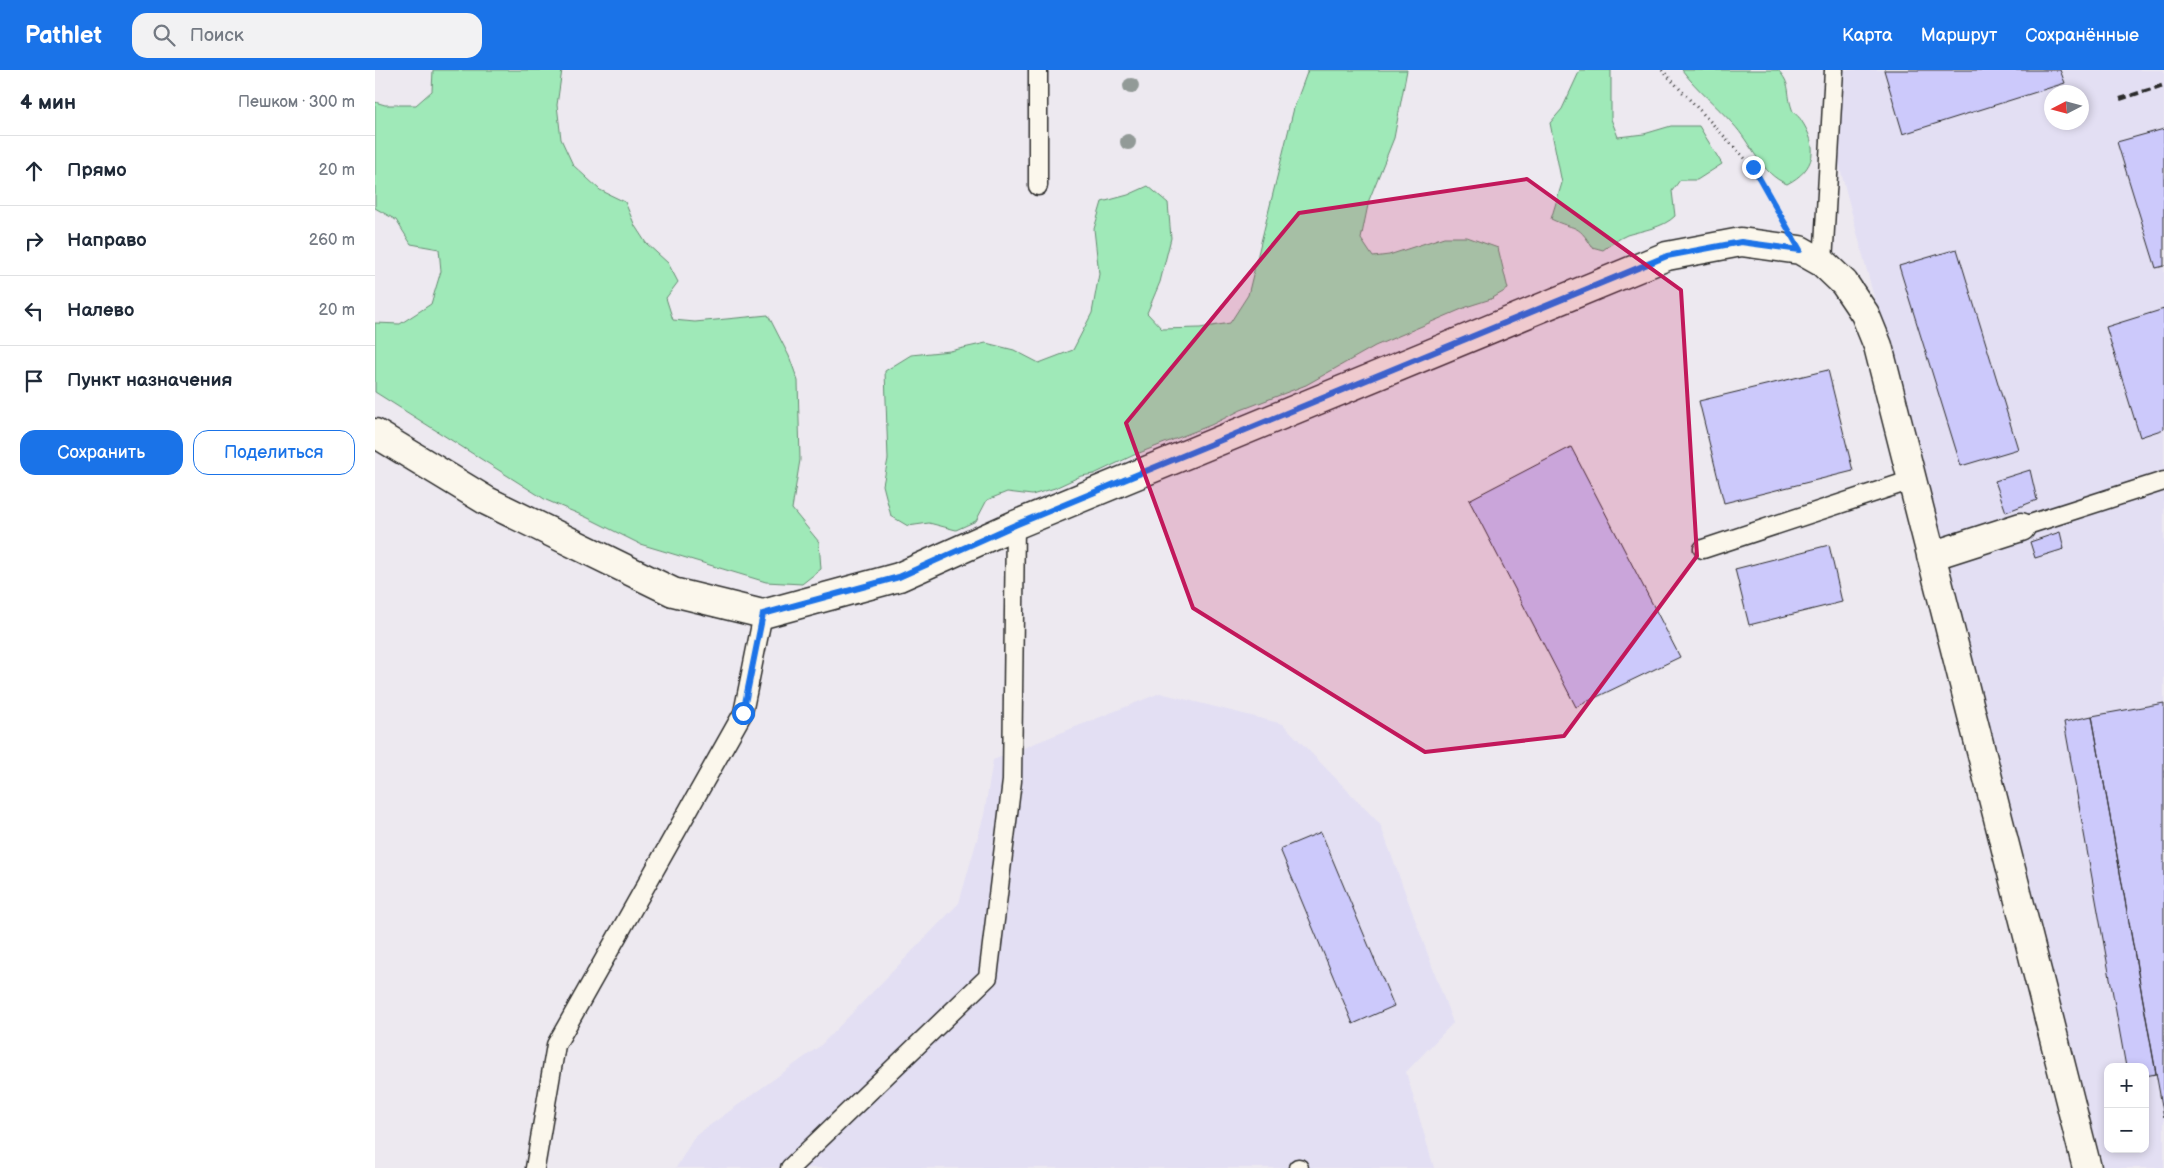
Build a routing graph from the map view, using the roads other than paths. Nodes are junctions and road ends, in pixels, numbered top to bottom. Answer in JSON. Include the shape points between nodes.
{"nodes":[{"id":1,"x":1038,"y":70,"type":"edge"},
{"id":2,"x":1835,"y":70,"type":"edge"},
{"id":3,"x":1038,"y":186,"type":"dead end"},
{"id":4,"x":1811,"y":256,"type":"junction"},
{"id":5,"x":375,"y":433,"type":"edge"},
{"id":6,"x":1912,"y":480,"type":"junction"},
{"id":7,"x":2164,"y":481,"type":"edge"},
{"id":8,"x":1015,"y":525,"type":"junction"},
{"id":9,"x":2021,"y":527,"type":"joint"},
{"id":10,"x":1703,"y":549,"type":"dead end"},
{"id":11,"x":1931,"y":556,"type":"junction"},
{"id":12,"x":763,"y":614,"type":"junction"},
{"id":13,"x":535,"y":1168,"type":"edge"},
{"id":14,"x":790,"y":1168,"type":"edge"},
{"id":15,"x":2087,"y":1168,"type":"edge"}],
"edges":[{"from":1,"to":3,"type":"lane"},
{"from":2,"to":4,"type":"lane"},
{"from":4,"to":6,"type":"street","via":[[1844,283],[1865,314],[1878,346]]},
{"from":4,"to":8,"type":"street","via":[[1741,242],[1667,256]]},
{"from":5,"to":12,"type":"street","via":[[487,501],[673,592]]},
{"from":6,"to":10,"type":"lane"},
{"from":6,"to":11,"type":"street"},
{"from":7,"to":9,"type":"lane"},
{"from":8,"to":12,"type":"street","via":[[899,577]]},
{"from":8,"to":14,"type":"lane","via":[[1012,781],[987,977]]},
{"from":9,"to":11,"type":"street"},
{"from":11,"to":15,"type":"street"},
{"from":12,"to":13,"type":"lane","via":[[743,713],[556,1045]]}]}
